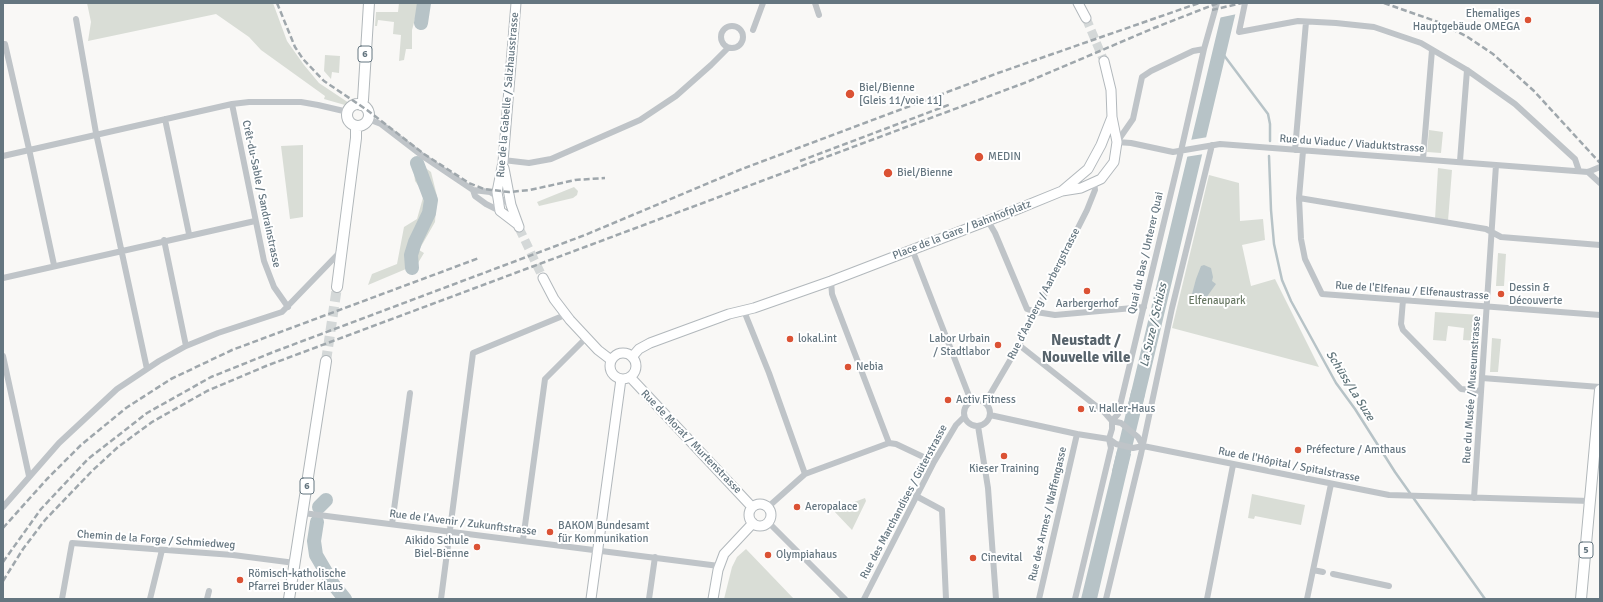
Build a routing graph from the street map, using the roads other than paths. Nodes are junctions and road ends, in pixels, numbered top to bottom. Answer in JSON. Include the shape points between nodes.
{"nodes":[{"id":1,"x":369,"y":3,"type":"edge"},
{"id":2,"x":516,"y":3,"type":"edge"},
{"id":3,"x":763,"y":3,"type":"edge"},
{"id":4,"x":815,"y":3,"type":"edge"},
{"id":5,"x":1078,"y":3,"type":"edge"},
{"id":6,"x":1217,"y":3,"type":"edge"},
{"id":7,"x":1245,"y":3,"type":"edge"},
{"id":8,"x":819,"y":15,"type":"dead end"},
{"id":9,"x":1086,"y":18,"type":"tunnel mouth"},
{"id":10,"x":76,"y":19,"type":"dead end"},
{"id":11,"x":1306,"y":22,"type":"junction"},
{"id":12,"x":753,"y":30,"type":"dead end"},
{"id":13,"x":4,"y":44,"type":"edge"},
{"id":14,"x":728,"y":48,"type":"dead end"},
{"id":15,"x":1204,"y":49,"type":"junction"},
{"id":16,"x":1432,"y":50,"type":"junction"},
{"id":17,"x":1104,"y":61,"type":"tunnel mouth"},
{"id":18,"x":1467,"y":70,"type":"junction"},
{"id":19,"x":232,"y":104,"type":"junction"},
{"id":20,"x":361,"y":105,"type":"junction"},
{"id":21,"x":348,"y":112,"type":"junction"},
{"id":22,"x":1112,"y":117,"type":"junction"},
{"id":23,"x":165,"y":119,"type":"junction"},
{"id":24,"x":368,"y":119,"type":"junction"},
{"id":25,"x":356,"y":126,"type":"junction"},
{"id":26,"x":96,"y":133,"type":"junction"},
{"id":27,"x":1116,"y":142,"type":"junction"},
{"id":28,"x":1101,"y":145,"type":"junction"},
{"id":29,"x":1210,"y":146,"type":"junction"},
{"id":30,"x":29,"y":149,"type":"junction"},
{"id":31,"x":1184,"y":150,"type":"junction"},
{"id":32,"x":1295,"y":150,"type":"junction"},
{"id":33,"x":1304,"y":151,"type":"junction"},
{"id":34,"x":3,"y":156,"type":"edge"},
{"id":35,"x":1423,"y":159,"type":"junction"},
{"id":36,"x":503,"y":161,"type":"junction"},
{"id":37,"x":1460,"y":161,"type":"junction"},
{"id":38,"x":1496,"y":165,"type":"junction"},
{"id":39,"x":1600,"y":167,"type":"edge"},
{"id":40,"x":1088,"y":169,"type":"junction"},
{"id":41,"x":1579,"y":171,"type":"junction"},
{"id":42,"x":1588,"y":172,"type":"junction"},
{"id":43,"x":1094,"y":182,"type":"junction"},
{"id":44,"x":1600,"y":183,"type":"edge"},
{"id":45,"x":473,"y":190,"type":"junction"},
{"id":46,"x":1062,"y":191,"type":"junction"},
{"id":47,"x":498,"y":196,"type":"junction"},
{"id":48,"x":1299,"y":198,"type":"junction"},
{"id":49,"x":511,"y":205,"type":"junction"},
{"id":50,"x":500,"y":211,"type":"junction"},
{"id":51,"x":255,"y":221,"type":"junction"},
{"id":52,"x":988,"y":221,"type":"junction"},
{"id":53,"x":189,"y":234,"type":"junction"},
{"id":54,"x":1492,"y":234,"type":"junction"},
{"id":55,"x":164,"y":240,"type":"junction"},
{"id":56,"x":1600,"y":245,"type":"edge"},
{"id":57,"x":121,"y":250,"type":"junction"},
{"id":58,"x":912,"y":250,"type":"junction"},
{"id":59,"x":341,"y":252,"type":"junction"},
{"id":60,"x":54,"y":265,"type":"junction"},
{"id":61,"x":3,"y":278,"type":"edge"},
{"id":62,"x":543,"y":278,"type":"tunnel mouth"},
{"id":63,"x":830,"y":281,"type":"junction"},
{"id":64,"x":337,"y":287,"type":"tunnel mouth"},
{"id":65,"x":1403,"y":300,"type":"junction"},
{"id":66,"x":288,"y":307,"type":"junction"},
{"id":67,"x":1488,"y":307,"type":"junction"},
{"id":68,"x":1144,"y":308,"type":"junction"},
{"id":69,"x":744,"y":311,"type":"junction"},
{"id":70,"x":1036,"y":312,"type":"junction"},
{"id":71,"x":566,"y":315,"type":"junction"},
{"id":72,"x":1600,"y":315,"type":"edge"},
{"id":73,"x":586,"y":338,"type":"junction"},
{"id":74,"x":1019,"y":345,"type":"junction"},
{"id":75,"x":186,"y":346,"type":"junction"},
{"id":76,"x":3,"y":356,"type":"edge"},
{"id":77,"x":632,"y":357,"type":"junction"},
{"id":78,"x":611,"y":360,"type":"junction"},
{"id":79,"x":326,"y":361,"type":"tunnel mouth"},
{"id":80,"x":147,"y":369,"type":"junction"},
{"id":81,"x":626,"y":378,"type":"junction"},
{"id":82,"x":1482,"y":378,"type":"junction"},
{"id":83,"x":1600,"y":387,"type":"edge"},
{"id":84,"x":1600,"y":390,"type":"edge"},
{"id":85,"x":1480,"y":391,"type":"junction"},
{"id":86,"x":410,"y":393,"type":"dead end"},
{"id":87,"x":971,"y":401,"type":"junction"},
{"id":88,"x":985,"y":403,"type":"junction"},
{"id":89,"x":990,"y":415,"type":"junction"},
{"id":90,"x":964,"y":417,"type":"junction"},
{"id":91,"x":1112,"y":421,"type":"junction"},
{"id":92,"x":978,"y":426,"type":"junction"},
{"id":93,"x":1077,"y":434,"type":"junction"},
{"id":94,"x":1109,"y":439,"type":"junction"},
{"id":95,"x":889,"y":443,"type":"junction"},
{"id":96,"x":1143,"y":446,"type":"junction"},
{"id":97,"x":1233,"y":465,"type":"junction"},
{"id":98,"x":935,"y":466,"type":"junction"},
{"id":99,"x":805,"y":474,"type":"junction"},
{"id":100,"x":29,"y":476,"type":"junction"},
{"id":101,"x":1331,"y":484,"type":"junction"},
{"id":102,"x":916,"y":496,"type":"junction"},
{"id":103,"x":1474,"y":498,"type":"junction"},
{"id":104,"x":1590,"y":501,"type":"junction"},
{"id":105,"x":3,"y":507,"type":"edge"},
{"id":106,"x":752,"y":507,"type":"junction"},
{"id":107,"x":768,"y":507,"type":"junction"},
{"id":108,"x":303,"y":513,"type":"junction"},
{"id":109,"x":768,"y":522,"type":"junction"},
{"id":110,"x":753,"y":523,"type":"junction"},
{"id":111,"x":392,"y":524,"type":"junction"},
{"id":112,"x":450,"y":531,"type":"junction"},
{"id":113,"x":523,"y":540,"type":"junction"},
{"id":114,"x":162,"y":550,"type":"junction"},
{"id":115,"x":597,"y":550,"type":"junction"},
{"id":116,"x":655,"y":557,"type":"junction"},
{"id":117,"x":295,"y":563,"type":"junction"},
{"id":118,"x":719,"y":566,"type":"junction"},
{"id":119,"x":1313,"y":570,"type":"junction"},
{"id":120,"x":1323,"y":572,"type":"dead end"},
{"id":121,"x":1333,"y":574,"type":"dead end"},
{"id":122,"x":1389,"y":586,"type":"dead end"},
{"id":123,"x":209,"y":591,"type":"dead end"},
{"id":124,"x":62,"y":599,"type":"edge"},
{"id":125,"x":150,"y":599,"type":"edge"},
{"id":126,"x":207,"y":599,"type":"edge"},
{"id":127,"x":289,"y":599,"type":"edge"},
{"id":128,"x":441,"y":599,"type":"edge"},
{"id":129,"x":591,"y":599,"type":"edge"},
{"id":130,"x":649,"y":599,"type":"edge"},
{"id":131,"x":713,"y":599,"type":"edge"},
{"id":132,"x":845,"y":599,"type":"edge"},
{"id":133,"x":864,"y":599,"type":"edge"},
{"id":134,"x":946,"y":599,"type":"edge"},
{"id":135,"x":996,"y":599,"type":"edge"},
{"id":136,"x":1039,"y":599,"type":"edge"},
{"id":137,"x":1076,"y":599,"type":"edge"},
{"id":138,"x":1106,"y":599,"type":"edge"},
{"id":139,"x":1207,"y":599,"type":"edge"},
{"id":140,"x":1307,"y":599,"type":"edge"},
{"id":141,"x":1581,"y":599,"type":"edge"}],
"edges":[{"from":1,"to":20,"type":"main road","number":"6"},
{"from":2,"to":36,"type":"street","name":"Rue de la Gabelle / Salzhausstrasse"},
{"from":3,"to":12,"type":"street"},
{"from":4,"to":8,"type":"street"},
{"from":5,"to":9,"type":"street"},
{"from":6,"to":15,"type":"street","name":"Quai du Bas / Unterer Quai"},
{"from":7,"to":11,"type":"street","via":[[1239,32]]},
{"from":10,"to":26,"type":"street"},
{"from":11,"to":16,"type":"street","via":[[1374,27],[1405,37]]},
{"from":11,"to":32,"type":"street"},
{"from":13,"to":30,"type":"street"},
{"from":14,"to":36,"type":"street","via":[[676,96],[640,120],[545,160],[529,163]]},
{"from":15,"to":27,"type":"street","via":[[1192,51],[1142,77],[1133,119]]},
{"from":15,"to":31,"type":"street","name":"Quai du Bas / Unterer Quai"},
{"from":16,"to":18,"type":"street"},
{"from":16,"to":35,"type":"street"},
{"from":17,"to":22,"type":"street","via":[[1111,90]]},
{"from":18,"to":37,"type":"street"},
{"from":18,"to":41,"type":"street","via":[[1491,85],[1538,124],[1575,159]]},
{"from":19,"to":21,"type":"street","via":[[301,102]]},
{"from":19,"to":23,"type":"street"},
{"from":19,"to":51,"type":"street","name":"Crêt-du-Sable / Sandrainstrasse"},
{"from":20,"to":21,"type":"main road","via":[[352,106]]},
{"from":20,"to":24,"type":"main road","via":[[367,110]]},
{"from":21,"to":25,"type":"main road","via":[[348,120]]},
{"from":22,"to":27,"type":"street"},
{"from":22,"to":28,"type":"street"},
{"from":23,"to":26,"type":"street"},
{"from":23,"to":53,"type":"street"},
{"from":24,"to":25,"type":"main road","via":[[365,124]]},
{"from":24,"to":45,"type":"street","via":[[381,124]]},
{"from":25,"to":59,"type":"main road"},
{"from":26,"to":30,"type":"street"},
{"from":26,"to":57,"type":"street"},
{"from":27,"to":28,"type":"street"},
{"from":27,"to":31,"type":"street","name":"Rue du Viaduc / Viaduktstrasse","via":[[1173,152]]},
{"from":27,"to":43,"type":"street","via":[[1114,162],[1104,176]]},
{"from":28,"to":40,"type":"street"},
{"from":29,"to":31,"type":"street","name":"Rue du Viaduc / Viaduktstrasse"},
{"from":29,"to":32,"type":"street","name":"Rue du Viaduc / Viaduktstrasse","via":[[1220,144]]},
{"from":29,"to":96,"type":"street"},
{"from":30,"to":34,"type":"street"},
{"from":30,"to":60,"type":"street"},
{"from":31,"to":68,"type":"street","name":"Quai du Bas / Unterer Quai"},
{"from":32,"to":33,"type":"street","name":"Rue du Viaduc / Viaduktstrasse"},
{"from":33,"to":35,"type":"street","name":"Rue du Viaduc / Viaduktstrasse"},
{"from":33,"to":48,"type":"street","name":"Rue de l'Elfenau / Elfenaustrasse"},
{"from":35,"to":37,"type":"street","name":"Rue du Viaduc / Viaduktstrasse"},
{"from":36,"to":47,"type":"street","name":"Rue de la Gabelle / Salzhausstrasse"},
{"from":36,"to":49,"type":"street"},
{"from":37,"to":38,"type":"street","name":"Rue du Viaduc / Viaduktstrasse"},
{"from":38,"to":41,"type":"street","name":"Rue du Viaduc / Viaduktstrasse"},
{"from":38,"to":54,"type":"street","name":"Rue du Musée / Museumstrasse"},
{"from":39,"to":42,"type":"street","name":"Rue du Viaduc / Viaduktstrasse"},
{"from":40,"to":43,"type":"street"},
{"from":40,"to":46,"type":"street","name":"Place de la Gare / Bahnhofplatz"},
{"from":41,"to":42,"type":"street","name":"Rue du Viaduc / Viaduktstrasse"},
{"from":42,"to":44,"type":"street"},
{"from":43,"to":46,"type":"street","via":[[1081,188]]},
{"from":43,"to":70,"type":"street","name":"Rue d'Aarberg / Aarbergstrasse","via":[[1095,190],[1087,210]]},
{"from":45,"to":47,"type":"street","via":[[490,192]]},
{"from":45,"to":50,"type":"street","via":[[475,196]]},
{"from":46,"to":52,"type":"street","name":"Place de la Gare / Bahnhofplatz"},
{"from":47,"to":49,"type":"street"},
{"from":47,"to":50,"type":"street","name":"Rue de la Gabelle / Salzhausstrasse"},
{"from":48,"to":54,"type":"street","via":[[1486,229]]},
{"from":48,"to":65,"type":"street","name":"Rue de l'Elfenau / Elfenaustrasse","via":[[1301,239],[1305,259],[1322,294]]},
{"from":49,"to":50,"type":"street","via":[[518,226]]},
{"from":51,"to":53,"type":"street"},
{"from":51,"to":66,"type":"street","name":"Crêt-du-Sable / Sandrainstrasse","via":[[267,272]]},
{"from":52,"to":58,"type":"street","name":"Place de la Gare / Bahnhofplatz"},
{"from":52,"to":70,"type":"street","via":[[1025,308]]},
{"from":53,"to":55,"type":"street"},
{"from":54,"to":56,"type":"street","via":[[1500,238]]},
{"from":54,"to":67,"type":"street","name":"Rue du Musée / Museumstrasse"},
{"from":55,"to":57,"type":"street"},
{"from":55,"to":75,"type":"street"},
{"from":57,"to":60,"type":"street"},
{"from":57,"to":80,"type":"street"},
{"from":58,"to":63,"type":"street","name":"Place de la Gare / Bahnhofplatz"},
{"from":58,"to":87,"type":"street"},
{"from":59,"to":64,"type":"main road"},
{"from":59,"to":66,"type":"street"},
{"from":60,"to":61,"type":"street"},
{"from":62,"to":71,"type":"street"},
{"from":63,"to":69,"type":"street","name":"Place de la Gare / Bahnhofplatz"},
{"from":63,"to":95,"type":"street","via":[[832,294]]},
{"from":65,"to":67,"type":"street","name":"Rue de l'Elfenau / Elfenaustrasse"},
{"from":65,"to":85,"type":"street","via":[[1403,330],[1461,389]]},
{"from":66,"to":75,"type":"street","via":[[275,315],[224,330]]},
{"from":67,"to":72,"type":"street","name":"Rue de l'Elfenau / Elfenaustrasse"},
{"from":67,"to":82,"type":"street","name":"Rue du Musée / Museumstrasse"},
{"from":68,"to":70,"type":"street","via":[[1055,314]]},
{"from":68,"to":91,"type":"street","name":"Quai du Bas / Unterer Quai","via":[[1118,414]]},
{"from":69,"to":77,"type":"street","name":"Place de la Gare / Bahnhofplatz","via":[[650,343],[639,349]]},
{"from":69,"to":99,"type":"street"},
{"from":70,"to":74,"type":"street","name":"Rue d'Aarberg / Aarbergstrasse"},
{"from":71,"to":73,"type":"street"},
{"from":71,"to":112,"type":"street","via":[[473,353]]},
{"from":73,"to":78,"type":"street"},
{"from":73,"to":113,"type":"street","via":[[544,380]]},
{"from":74,"to":88,"type":"street","name":"Rue d'Aarberg / Aarbergstrasse"},
{"from":74,"to":91,"type":"street"},
{"from":75,"to":80,"type":"street"},
{"from":76,"to":100,"type":"street"},
{"from":77,"to":78,"type":"street","via":[[621,353]]},
{"from":77,"to":81,"type":"street","via":[[636,367]]},
{"from":78,"to":81,"type":"street","via":[[611,372],[615,377]]},
{"from":79,"to":108,"type":"main road","number":"6"},
{"from":80,"to":100,"type":"street","via":[[102,402]]},
{"from":81,"to":106,"type":"street","name":"Rue de Morat / Murtenstrasse"},
{"from":81,"to":115,"type":"street"},
{"from":82,"to":83,"type":"street"},
{"from":82,"to":85,"type":"street","name":"Rue du Musée / Museumstrasse"},
{"from":84,"to":104,"type":"main road","number":"5"},
{"from":85,"to":103,"type":"street","name":"Rue du Musée / Museumstrasse"},
{"from":86,"to":111,"type":"street"},
{"from":87,"to":88,"type":"street"},
{"from":87,"to":90,"type":"street","via":[[964,408]]},
{"from":88,"to":89,"type":"street"},
{"from":89,"to":92,"type":"street","via":[[986,422]]},
{"from":89,"to":93,"type":"street","name":"Rue de l'Hôpital / Spitalstrasse"},
{"from":90,"to":92,"type":"street","via":[[971,425]]},
{"from":90,"to":98,"type":"street","name":"Rue des Marchandises / Güterstrasse","via":[[956,424]]},
{"from":91,"to":94,"type":"street","name":"Quai du Bas / Unterer Quai"},
{"from":91,"to":96,"type":"street","via":[[1122,424]]},
{"from":92,"to":135,"type":"street","via":[[988,488]]},
{"from":93,"to":94,"type":"street","name":"Rue de l'Hôpital / Spitalstrasse"},
{"from":93,"to":136,"type":"street","name":"Rue des Armes / Waffengasse"},
{"from":94,"to":96,"type":"street","name":"Rue de l'Hôpital / Spitalstrasse","via":[[1133,448]]},
{"from":94,"to":137,"type":"street","name":"Quai du Bas / Unterer Quai","via":[[1111,448]]},
{"from":95,"to":98,"type":"street","via":[[896,444]]},
{"from":95,"to":99,"type":"street"},
{"from":96,"to":97,"type":"street","name":"Rue de l'Hôpital / Spitalstrasse"},
{"from":96,"to":138,"type":"street"},
{"from":97,"to":101,"type":"street","name":"Rue de l'Hôpital / Spitalstrasse"},
{"from":97,"to":139,"type":"street"},
{"from":98,"to":102,"type":"street","name":"Rue des Marchandises / Güterstrasse"},
{"from":99,"to":107,"type":"street"},
{"from":100,"to":105,"type":"street"},
{"from":101,"to":103,"type":"street","name":"Rue de l'Hôpital / Spitalstrasse","via":[[1401,496]]},
{"from":101,"to":119,"type":"street"},
{"from":102,"to":133,"type":"street","name":"Rue des Marchandises / Güterstrasse"},
{"from":102,"to":134,"type":"street","via":[[942,510]]},
{"from":103,"to":104,"type":"street","name":"Rue de l'Hôpital / Spitalstrasse"},
{"from":104,"to":141,"type":"main road","number":"5"},
{"from":106,"to":107,"type":"street","via":[[758,504]]},
{"from":106,"to":110,"type":"street","via":[[749,513]]},
{"from":107,"to":109,"type":"street","via":[[771,513]]},
{"from":108,"to":111,"type":"street","name":"Rue de l'Avenir / Zukunftstrasse"},
{"from":108,"to":117,"type":"main road","number":"6"},
{"from":109,"to":110,"type":"street","via":[[761,526]]},
{"from":109,"to":132,"type":"street"},
{"from":110,"to":118,"type":"street","via":[[729,548]]},
{"from":111,"to":112,"type":"street","name":"Rue de l'Avenir / Zukunftstrasse"},
{"from":112,"to":113,"type":"street","name":"Rue de l'Avenir / Zukunftstrasse"},
{"from":112,"to":128,"type":"street"},
{"from":113,"to":115,"type":"street","name":"Rue de l'Avenir / Zukunftstrasse"},
{"from":114,"to":117,"type":"street","name":"Chemin de la Forge / Schmiedweg"},
{"from":114,"to":124,"type":"street","name":"Chemin de la Forge / Schmiedweg","via":[[72,543]]},
{"from":114,"to":125,"type":"street"},
{"from":115,"to":116,"type":"street","name":"Rue de l'Avenir / Zukunftstrasse"},
{"from":115,"to":129,"type":"street"},
{"from":116,"to":118,"type":"street","name":"Rue de l'Avenir / Zukunftstrasse"},
{"from":116,"to":130,"type":"street"},
{"from":117,"to":127,"type":"main road","number":"6"},
{"from":118,"to":131,"type":"street"},
{"from":119,"to":120,"type":"street"},
{"from":119,"to":140,"type":"street"},
{"from":121,"to":122,"type":"street"},
{"from":123,"to":126,"type":"street"}]}
